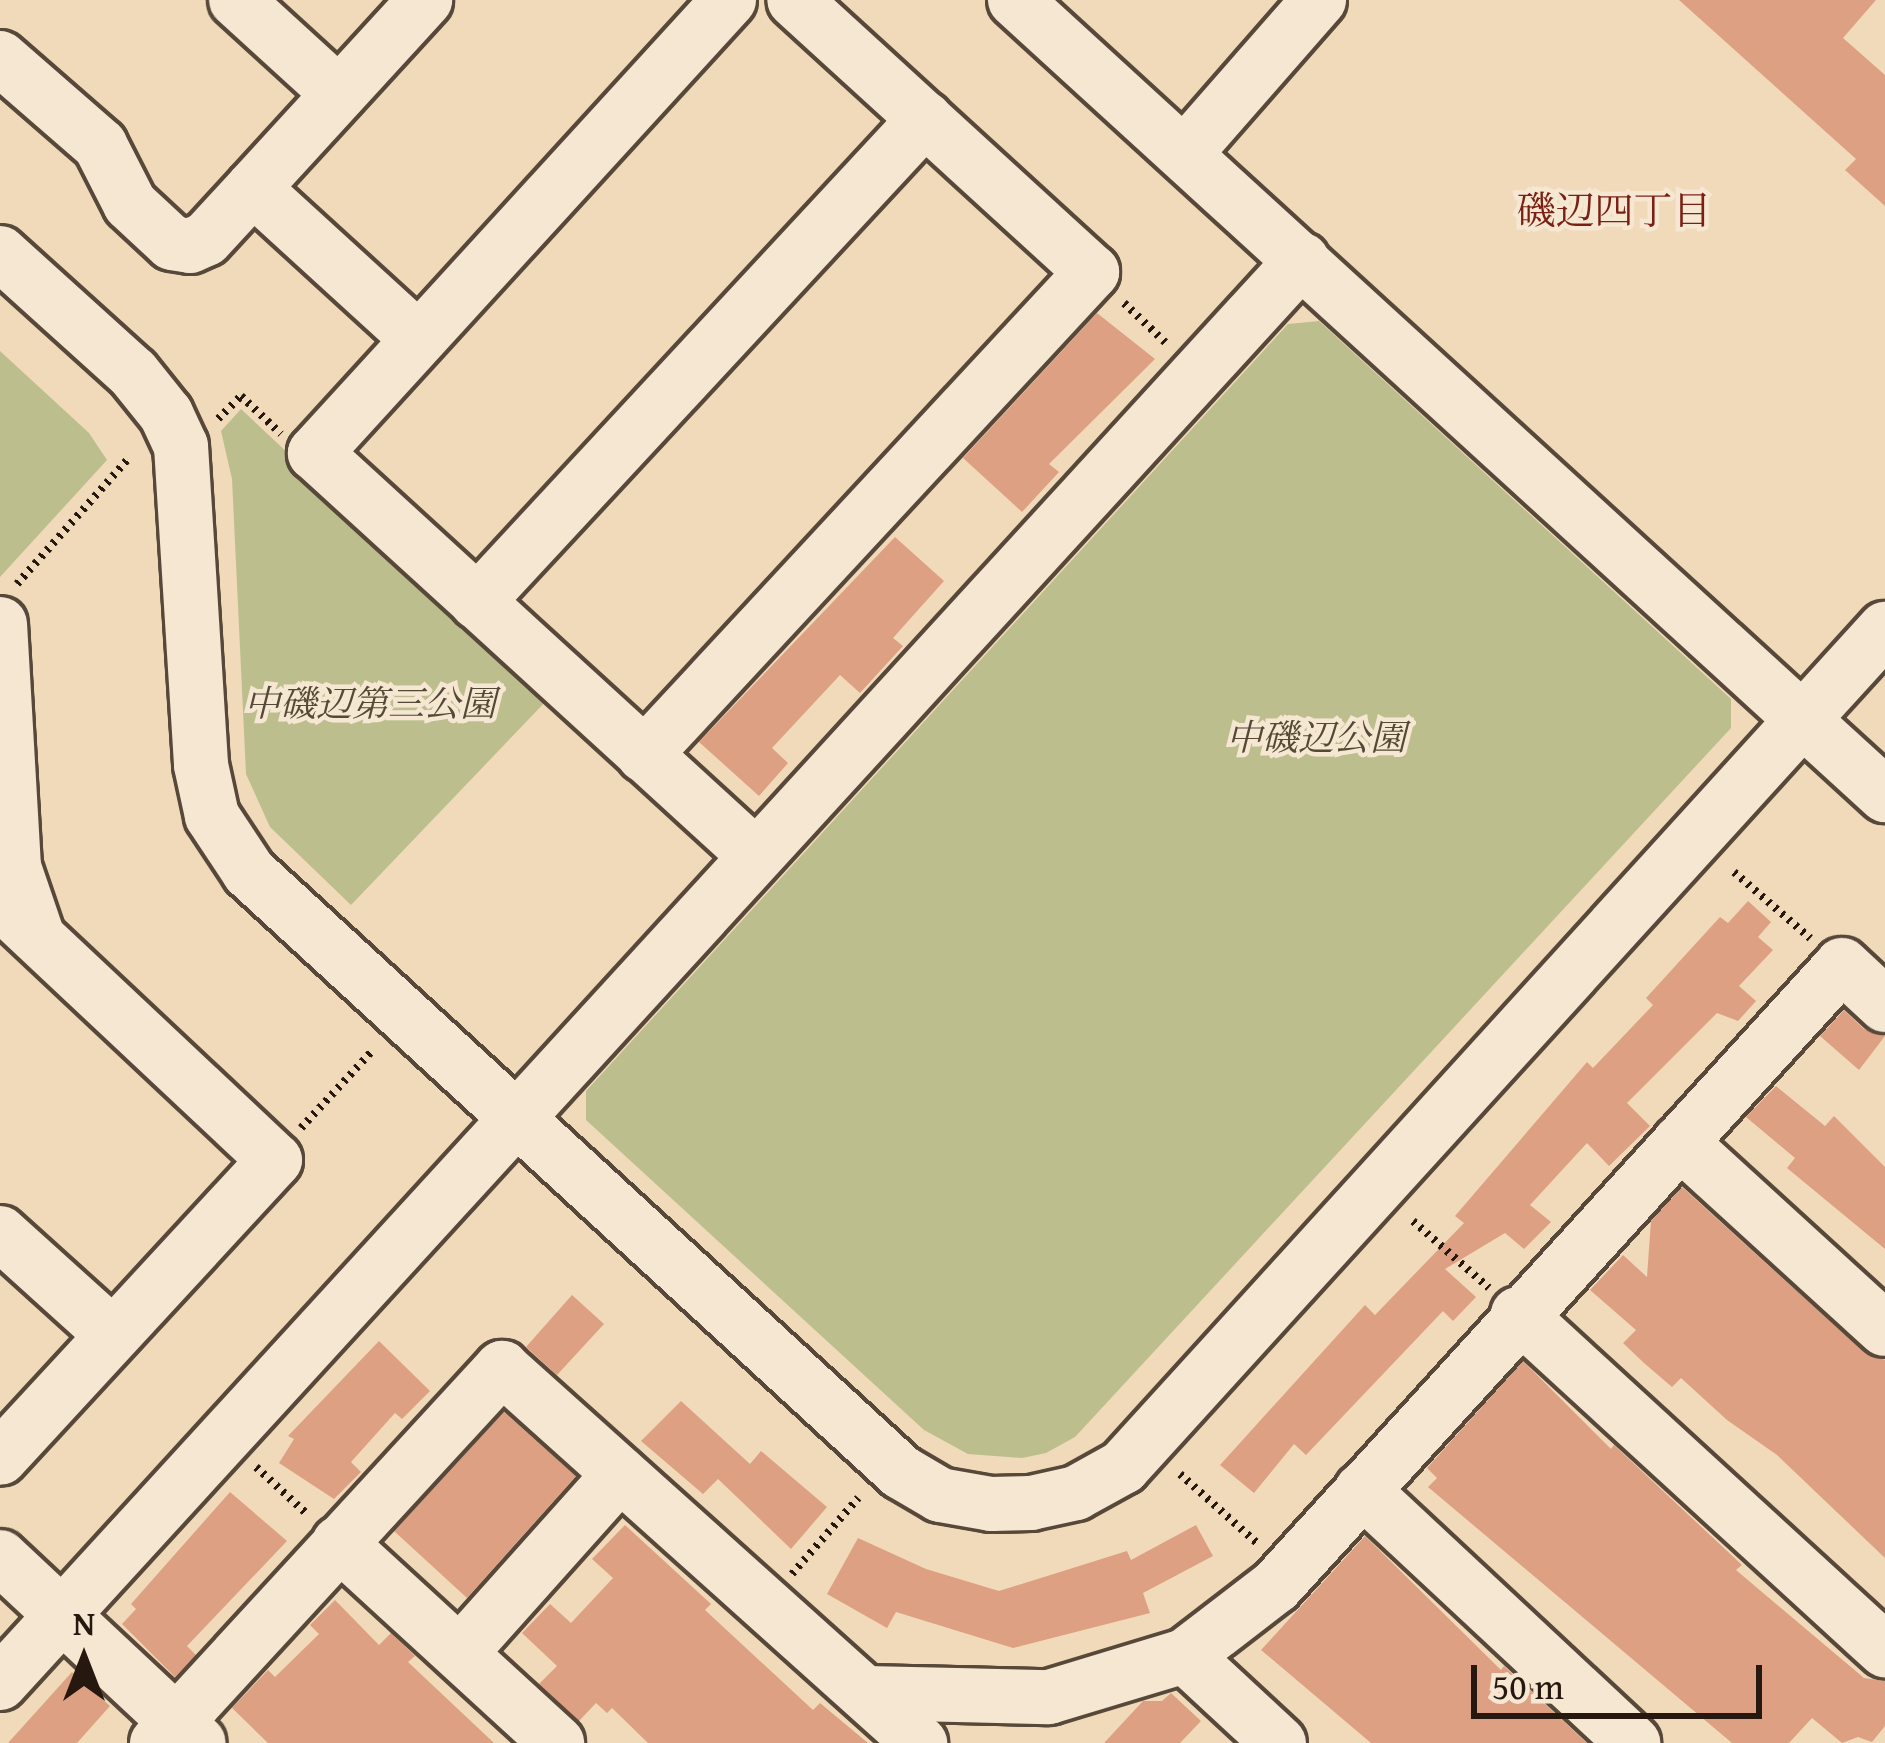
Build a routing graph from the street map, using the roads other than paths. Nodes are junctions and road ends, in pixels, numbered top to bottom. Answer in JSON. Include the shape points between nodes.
{"nodes":[{"id":1,"x":236,"y":0,"type":"edge"},
{"id":2,"x":729,"y":0,"type":"edge"},
{"id":3,"x":794,"y":0,"type":"edge"},
{"id":4,"x":1015,"y":0,"type":"edge"},
{"id":5,"x":1319,"y":0,"type":"edge"},
{"id":6,"x":417,"y":3,"type":"edge"},
{"id":7,"x":0,"y":58,"type":"edge"},
{"id":8,"x":339,"y":94,"type":"junction"},
{"id":9,"x":925,"y":119,"type":"junction"},
{"id":10,"x":1186,"y":152,"type":"junction"},
{"id":11,"x":253,"y":188,"type":"junction"},
{"id":12,"x":0,"y":253,"type":"edge"},
{"id":13,"x":1302,"y":260,"type":"junction"},
{"id":14,"x":418,"y":338,"type":"junction"},
{"id":15,"x":476,"y":602,"type":"junction"},
{"id":16,"x":7,"y":606,"type":"edge"},
{"id":17,"x":1885,"y":629,"type":"edge"},
{"id":18,"x":1802,"y":720,"type":"junction"},
{"id":19,"x":644,"y":755,"type":"junction"},
{"id":20,"x":1885,"y":795,"type":"edge"},
{"id":21,"x":757,"y":856,"type":"junction"},
{"id":22,"x":19,"y":918,"type":"edge"},
{"id":23,"x":1885,"y":1005,"type":"edge"},
{"id":24,"x":520,"y":1120,"type":"junction"},
{"id":25,"x":1680,"y":1142,"type":"junction"},
{"id":26,"x":0,"y":1232,"type":"edge"},
{"id":27,"x":1518,"y":1314,"type":"junction"},
{"id":28,"x":1885,"y":1329,"type":"edge"},
{"id":29,"x":113,"y":1335,"type":"junction"},
{"id":30,"x":0,"y":1458,"type":"edge"},
{"id":31,"x":620,"y":1474,"type":"junction"},
{"id":32,"x":1362,"y":1490,"type":"junction"},
{"id":33,"x":339,"y":1543,"type":"junction"},
{"id":34,"x":0,"y":1557,"type":"edge"},
{"id":35,"x":62,"y":1615,"type":"junction"},
{"id":36,"x":1885,"y":1650,"type":"edge"},
{"id":37,"x":460,"y":1653,"type":"junction"},
{"id":38,"x":1185,"y":1656,"type":"junction"},
{"id":39,"x":0,"y":1683,"type":"edge"},
{"id":40,"x":866,"y":1693,"type":"junction"},
{"id":41,"x":177,"y":1736,"type":"edge"},
{"id":42,"x":557,"y":1743,"type":"edge"},
{"id":43,"x":920,"y":1743,"type":"edge"},
{"id":44,"x":1279,"y":1743,"type":"edge"},
{"id":45,"x":1634,"y":1743,"type":"edge"}],
"edges":[{"from":1,"to":8,"type":"street"},
{"from":2,"to":14,"type":"street"},
{"from":3,"to":9,"type":"street"},
{"from":4,"to":10,"type":"street"},
{"from":5,"to":10,"type":"street"},
{"from":6,"to":8,"type":"street"},
{"from":7,"to":11,"type":"street","via":[[100,145],[130,204],[172,243],[206,239]]},
{"from":8,"to":11,"type":"street"},
{"from":9,"to":15,"type":"street"},
{"from":9,"to":19,"type":"street","via":[[1092,272]]},
{"from":10,"to":13,"type":"street"},
{"from":11,"to":14,"type":"street"},
{"from":12,"to":24,"type":"street","via":[[133,373],[181,446],[201,765],[212,816],[249,872]]},
{"from":13,"to":18,"type":"street"},
{"from":13,"to":21,"type":"street"},
{"from":14,"to":15,"type":"street","via":[[315,453]]},
{"from":15,"to":19,"type":"street"},
{"from":16,"to":22,"type":"street"},
{"from":17,"to":18,"type":"street"},
{"from":18,"to":20,"type":"street"},
{"from":18,"to":24,"type":"street","via":[[1123,1467],[1076,1493],[991,1504],[940,1495],[902,1472]]},
{"from":19,"to":21,"type":"street"},
{"from":21,"to":24,"type":"street"},
{"from":22,"to":29,"type":"street","via":[[274,1160]]},
{"from":23,"to":25,"type":"street","via":[[1842,965]]},
{"from":24,"to":35,"type":"street"},
{"from":25,"to":27,"type":"street"},
{"from":25,"to":28,"type":"street"},
{"from":26,"to":29,"type":"street"},
{"from":27,"to":32,"type":"street"},
{"from":27,"to":36,"type":"street"},
{"from":29,"to":30,"type":"street"},
{"from":31,"to":33,"type":"street","via":[[502,1368]]},
{"from":31,"to":37,"type":"street"},
{"from":31,"to":40,"type":"street"},
{"from":32,"to":38,"type":"street","via":[[1288,1572]]},
{"from":32,"to":45,"type":"street"},
{"from":33,"to":37,"type":"street"},
{"from":33,"to":41,"type":"street"},
{"from":34,"to":35,"type":"street"},
{"from":35,"to":39,"type":"street"},
{"from":35,"to":41,"type":"street"},
{"from":37,"to":42,"type":"street"},
{"from":38,"to":40,"type":"street","via":[[1048,1697]]},
{"from":38,"to":44,"type":"street"},
{"from":40,"to":43,"type":"street"}]}
